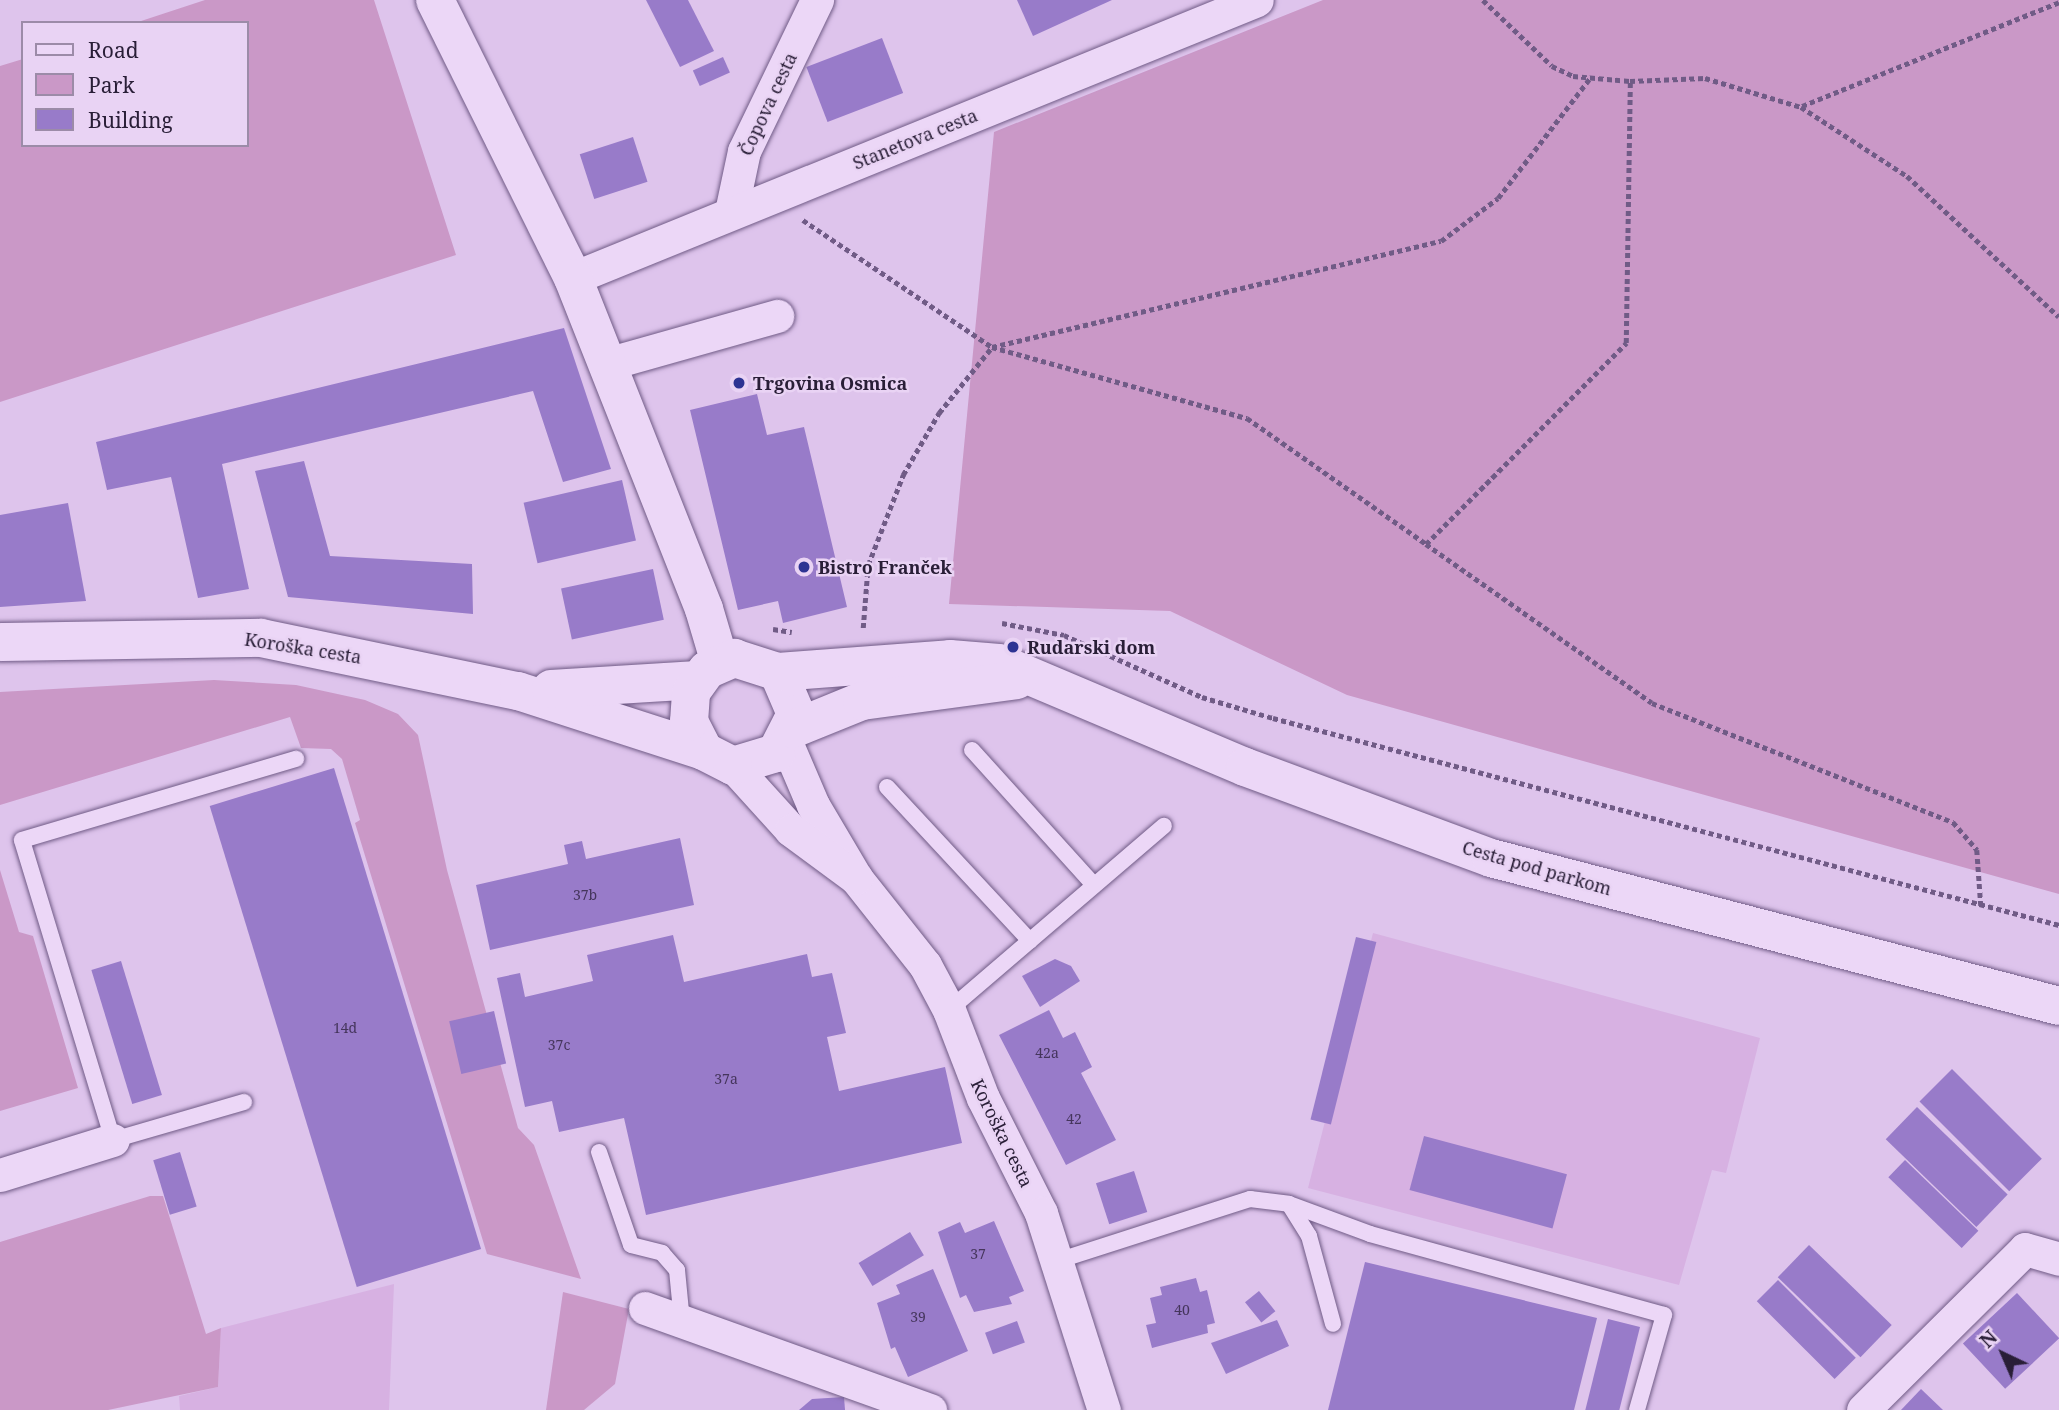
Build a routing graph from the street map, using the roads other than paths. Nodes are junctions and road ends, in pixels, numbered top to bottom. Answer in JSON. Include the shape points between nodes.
{"nodes":[{"id":1,"x":435,"y":0,"type":"edge"},
{"id":2,"x":817,"y":0,"type":"edge"},
{"id":3,"x":1257,"y":0,"type":"edge"},
{"id":4,"x":731,"y":212,"type":"junction"},
{"id":5,"x":573,"y":278,"type":"junction"},
{"id":6,"x":778,"y":316,"type":"dead end"},
{"id":7,"x":607,"y":364,"type":"junction"},
{"id":8,"x":0,"y":642,"type":"edge"},
{"id":9,"x":709,"y":672,"type":"junction"},
{"id":10,"x":778,"y":672,"type":"junction"},
{"id":11,"x":1033,"y":678,"type":"junction"},
{"id":12,"x":518,"y":691,"type":"junction"},
{"id":13,"x":790,"y":735,"type":"junction"},
{"id":14,"x":972,"y":750,"type":"dead end"},
{"id":15,"x":718,"y":758,"type":"junction"},
{"id":16,"x":296,"y":760,"type":"dead end"},
{"id":17,"x":887,"y":787,"type":"dead end"},
{"id":18,"x":1164,"y":825,"type":"dead end"},
{"id":19,"x":856,"y":878,"type":"junction"},
{"id":20,"x":1093,"y":884,"type":"junction"},
{"id":21,"x":1030,"y":941,"type":"junction"},
{"id":22,"x":2059,"y":1006,"type":"edge"},
{"id":23,"x":948,"y":1010,"type":"junction"},
{"id":24,"x":244,"y":1102,"type":"dead end"},
{"id":25,"x":113,"y":1140,"type":"junction"},
{"id":26,"x":598,"y":1152,"type":"dead end"},
{"id":27,"x":0,"y":1175,"type":"edge"},
{"id":28,"x":1289,"y":1204,"type":"junction"},
{"id":29,"x":2059,"y":1259,"type":"edge"},
{"id":30,"x":1057,"y":1261,"type":"junction"},
{"id":31,"x":645,"y":1308,"type":"dead end"},
{"id":32,"x":682,"y":1322,"type":"junction"},
{"id":33,"x":1333,"y":1324,"type":"dead end"},
{"id":34,"x":930,"y":1410,"type":"edge"},
{"id":35,"x":1104,"y":1410,"type":"edge"},
{"id":36,"x":1637,"y":1410,"type":"edge"},
{"id":37,"x":1863,"y":1410,"type":"edge"}],
"edges":[{"from":1,"to":5,"type":"main road"},
{"from":2,"to":4,"type":"street","name":"Čopova cesta","via":[[744,151]]},
{"from":3,"to":4,"type":"street","name":"Stanetova cesta"},
{"from":4,"to":5,"type":"street","name":"Stanetova cesta"},
{"from":5,"to":7,"type":"main road"},
{"from":6,"to":7,"type":"street"},
{"from":7,"to":9,"type":"main road","via":[[704,609]]},
{"from":8,"to":12,"type":"main road","name":"Koroška cesta","via":[[261,638]]},
{"from":9,"to":10,"type":"main road","via":[[750,659]]},
{"from":9,"to":12,"type":"main road"},
{"from":9,"to":15,"type":"main road","via":[[688,722]]},
{"from":10,"to":11,"type":"main road","name":"Cesta pod parkom","via":[[950,659],[999,663]]},
{"from":10,"to":13,"type":"main road","via":[[794,698]]},
{"from":11,"to":13,"type":"main road","via":[[862,701]]},
{"from":11,"to":22,"type":"main road","name":"Cesta pod parkom","via":[[1245,766],[1491,858]]},
{"from":12,"to":15,"type":"main road"},
{"from":13,"to":15,"type":"main road","via":[[764,761]]},
{"from":13,"to":19,"type":"street","via":[[813,805],[843,847]]},
{"from":14,"to":20,"type":"lane"},
{"from":15,"to":19,"type":"street","via":[[791,830]]},
{"from":16,"to":25,"type":"lane","via":[[22,840]]},
{"from":17,"to":21,"type":"lane"},
{"from":18,"to":20,"type":"lane"},
{"from":19,"to":23,"type":"street","name":"Koroška cesta","via":[[925,965]]},
{"from":20,"to":21,"type":"lane"},
{"from":21,"to":23,"type":"lane"},
{"from":23,"to":30,"type":"street","name":"Koroška cesta"},
{"from":24,"to":25,"type":"lane"},
{"from":25,"to":27,"type":"street"},
{"from":26,"to":32,"type":"lane","via":[[631,1245],[662,1253],[677,1269]]},
{"from":28,"to":30,"type":"lane","via":[[1250,1199]]},
{"from":28,"to":33,"type":"lane","via":[[1309,1236]]},
{"from":28,"to":36,"type":"lane","via":[[1370,1234],[1664,1315]]},
{"from":29,"to":37,"type":"street","via":[[2025,1248]]},
{"from":30,"to":35,"type":"street","name":"Koroška cesta"},
{"from":31,"to":32,"type":"street"},
{"from":32,"to":34,"type":"street"}]}
